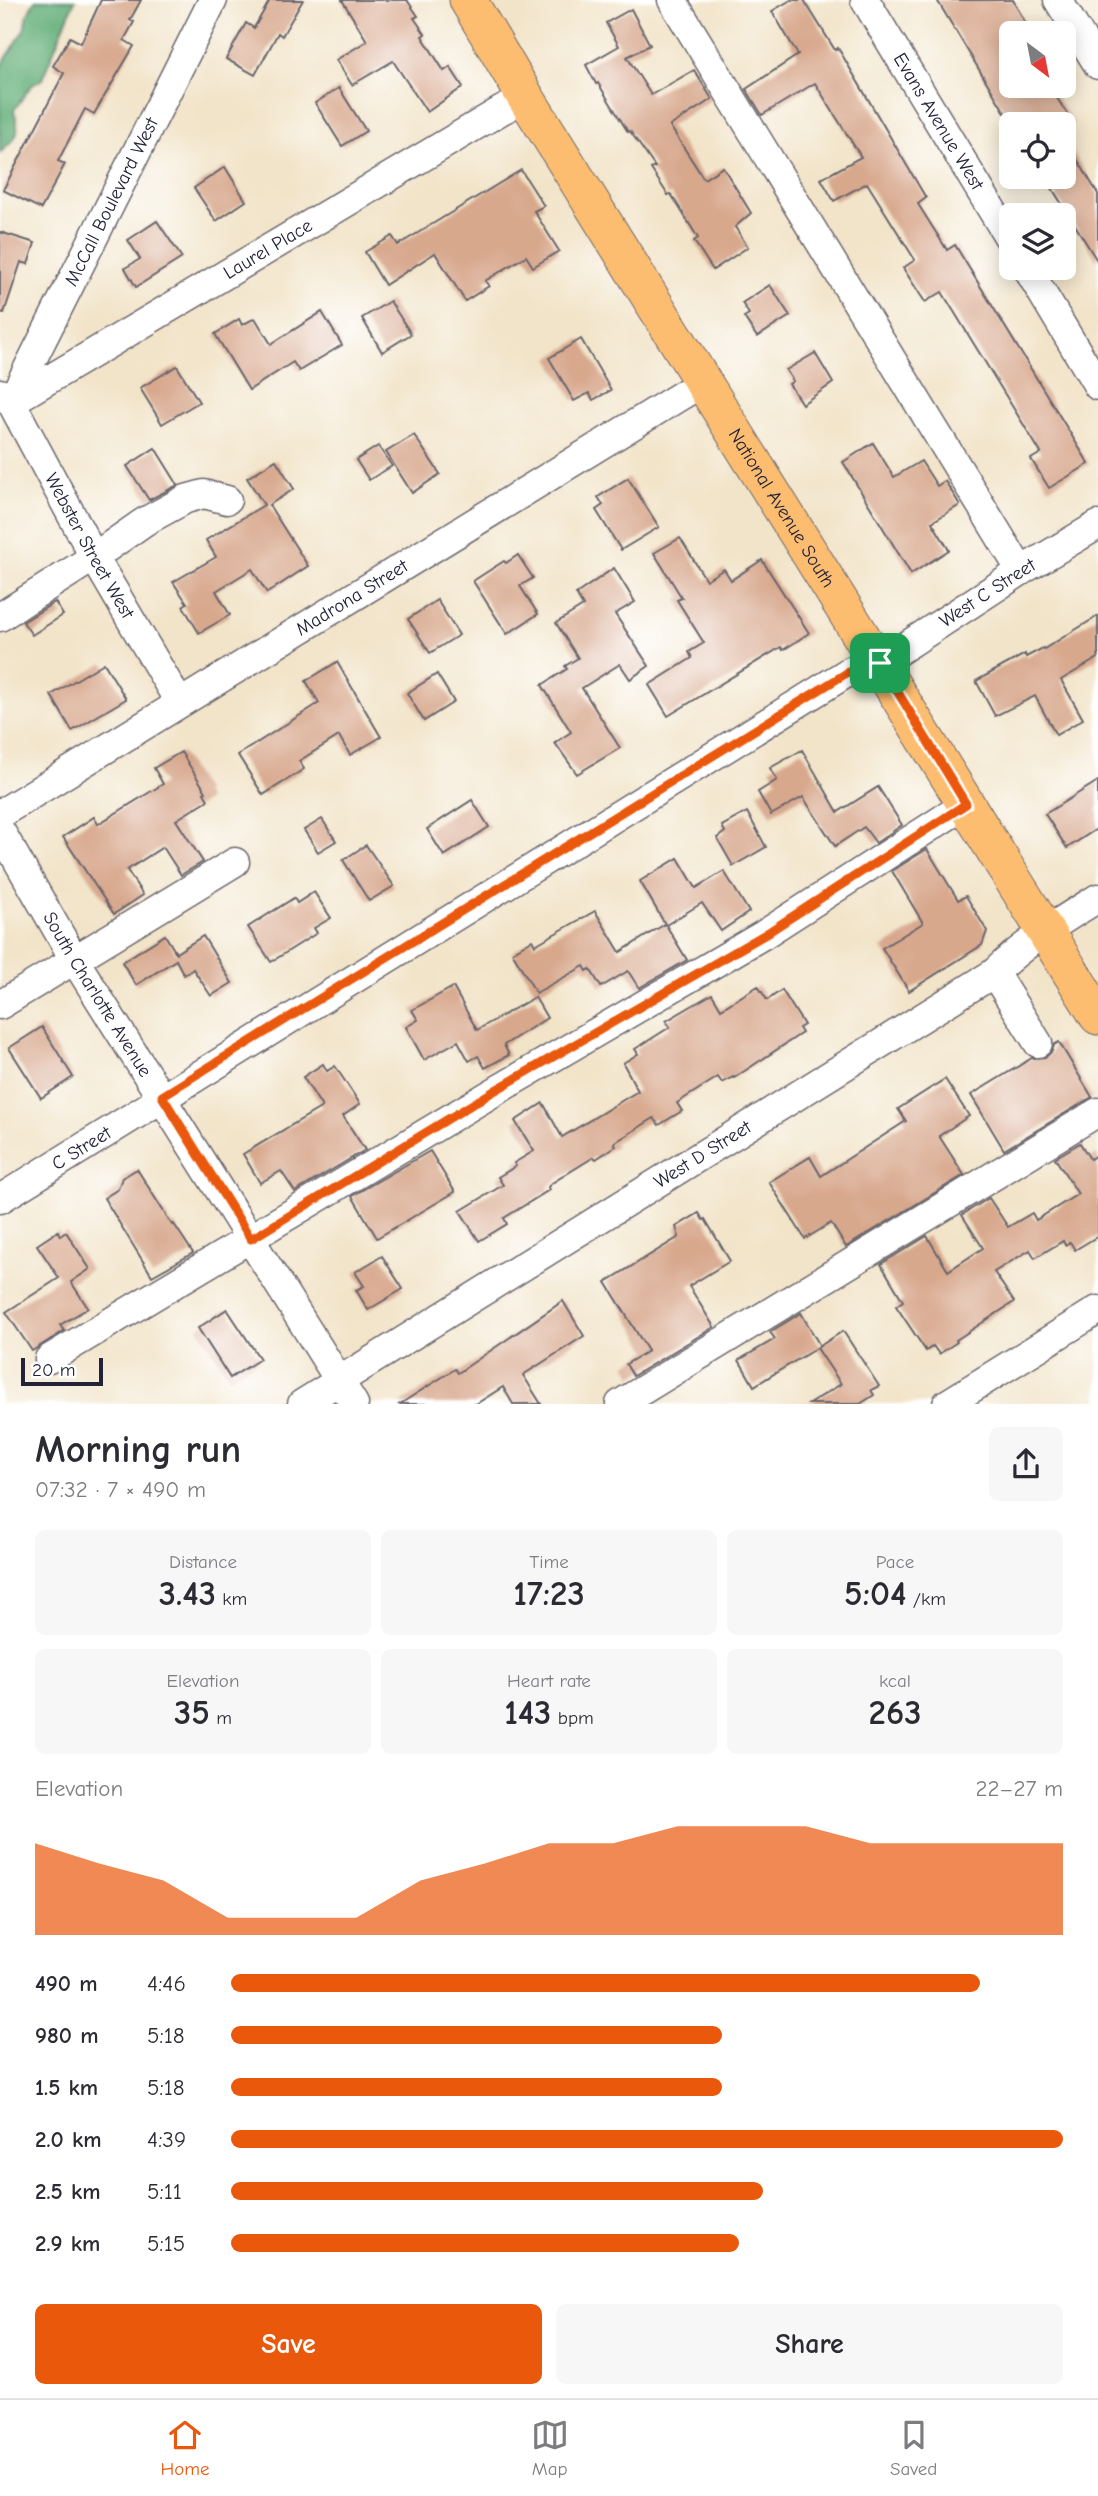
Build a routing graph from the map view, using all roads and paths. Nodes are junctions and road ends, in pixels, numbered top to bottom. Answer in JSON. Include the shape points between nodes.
{"nodes":[{"id":1,"x":214,"y":0,"type":"edge"},
{"id":2,"x":468,"y":0,"type":"edge"},
{"id":3,"x":672,"y":0,"type":"edge"},
{"id":4,"x":865,"y":0,"type":"edge"},
{"id":5,"x":1058,"y":0,"type":"edge"},
{"id":6,"x":1098,"y":65,"type":"edge"},
{"id":7,"x":526,"y":98,"type":"junction"},
{"id":8,"x":999,"y":222,"type":"edge"},
{"id":9,"x":1034,"y":280,"type":"edge"},
{"id":10,"x":703,"y":382,"type":"junction"},
{"id":11,"x":1098,"y":386,"type":"edge"},
{"id":12,"x":5,"y":398,"type":"edge"},
{"id":13,"x":228,"y":500,"type":"dead end"},
{"id":14,"x":1098,"y":525,"type":"edge"},
{"id":15,"x":94,"y":557,"type":"junction"},
{"id":16,"x":1021,"y":571,"type":"junction"},
{"id":17,"x":0,"y":617,"type":"edge"},
{"id":18,"x":880,"y":663,"type":"junction"},
{"id":19,"x":179,"y":702,"type":"junction"},
{"id":20,"x":966,"y":804,"type":"junction"},
{"id":21,"x":0,"y":814,"type":"edge"},
{"id":22,"x":0,"y":830,"type":"edge"},
{"id":23,"x":235,"y":862,"type":"dead end"},
{"id":24,"x":1098,"y":898,"type":"edge"},
{"id":25,"x":1045,"y":930,"type":"junction"},
{"id":26,"x":74,"y":959,"type":"junction"},
{"id":27,"x":994,"y":973,"type":"junction"},
{"id":28,"x":0,"y":1005,"type":"edge"},
{"id":29,"x":1098,"y":1016,"type":"edge"},
{"id":30,"x":1038,"y":1043,"type":"dead end"},
{"id":31,"x":162,"y":1096,"type":"junction"},
{"id":32,"x":1098,"y":1112,"type":"edge"},
{"id":33,"x":0,"y":1199,"type":"edge"},
{"id":34,"x":251,"y":1239,"type":"junction"},
{"id":35,"x":1098,"y":1310,"type":"edge"},
{"id":36,"x":49,"y":1359,"type":"dead end"},
{"id":37,"x":339,"y":1380,"type":"junction"},
{"id":38,"x":302,"y":1404,"type":"edge"},
{"id":39,"x":354,"y":1404,"type":"edge"},
{"id":40,"x":621,"y":1404,"type":"edge"},
{"id":41,"x":947,"y":1404,"type":"edge"}],
"edges":[{"from":1,"to":12,"type":"street","name":"McCall Boulevard West"},
{"from":2,"to":7,"type":"main road","name":"National Avenue South"},
{"from":3,"to":16,"type":"street"},
{"from":4,"to":8,"type":"street","name":"Evans Avenue West"},
{"from":5,"to":6,"type":"street"},
{"from":7,"to":10,"type":"main road","name":"National Avenue South"},
{"from":7,"to":12,"type":"street","name":"Laurel Place"},
{"from":9,"to":11,"type":"street"},
{"from":10,"to":18,"type":"main road","name":"National Avenue South"},
{"from":10,"to":19,"type":"street","name":"Madrona Street"},
{"from":12,"to":15,"type":"street","name":"Webster Street West"},
{"from":13,"to":15,"type":"street","via":[[204,494],[186,499]]},
{"from":14,"to":16,"type":"street","name":"West C Street"},
{"from":15,"to":17,"type":"street"},
{"from":15,"to":19,"type":"street","name":"Webster Street West"},
{"from":16,"to":18,"type":"street","name":"West C Street"},
{"from":18,"to":20,"type":"main road","name":"National Avenue South"},
{"from":18,"to":31,"type":"street","name":"West C Street","via":[[850,671]]},
{"from":19,"to":21,"type":"street","name":"Madrona Street"},
{"from":20,"to":25,"type":"main road","name":"National Avenue South"},
{"from":20,"to":34,"type":"street","via":[[764,935]]},
{"from":22,"to":26,"type":"street","name":"South Charlotte Avenue"},
{"from":23,"to":26,"type":"street"},
{"from":24,"to":25,"type":"street","name":"West D Street"},
{"from":25,"to":27,"type":"street","name":"West D Street"},
{"from":25,"to":29,"type":"main road","name":"National Avenue South"},
{"from":26,"to":28,"type":"street"},
{"from":26,"to":31,"type":"street","name":"South Charlotte Avenue"},
{"from":27,"to":30,"type":"street"},
{"from":27,"to":37,"type":"street","name":"West D Street"},
{"from":31,"to":33,"type":"street","name":"C Street"},
{"from":31,"to":34,"type":"street","name":"South Charlotte Avenue"},
{"from":32,"to":40,"type":"street"},
{"from":34,"to":36,"type":"street"},
{"from":34,"to":37,"type":"street","name":"South Charlotte Avenue"},
{"from":35,"to":41,"type":"street"},
{"from":37,"to":38,"type":"street","name":"West D Street"},
{"from":37,"to":39,"type":"street","name":"South Charlotte Avenue"}]}
